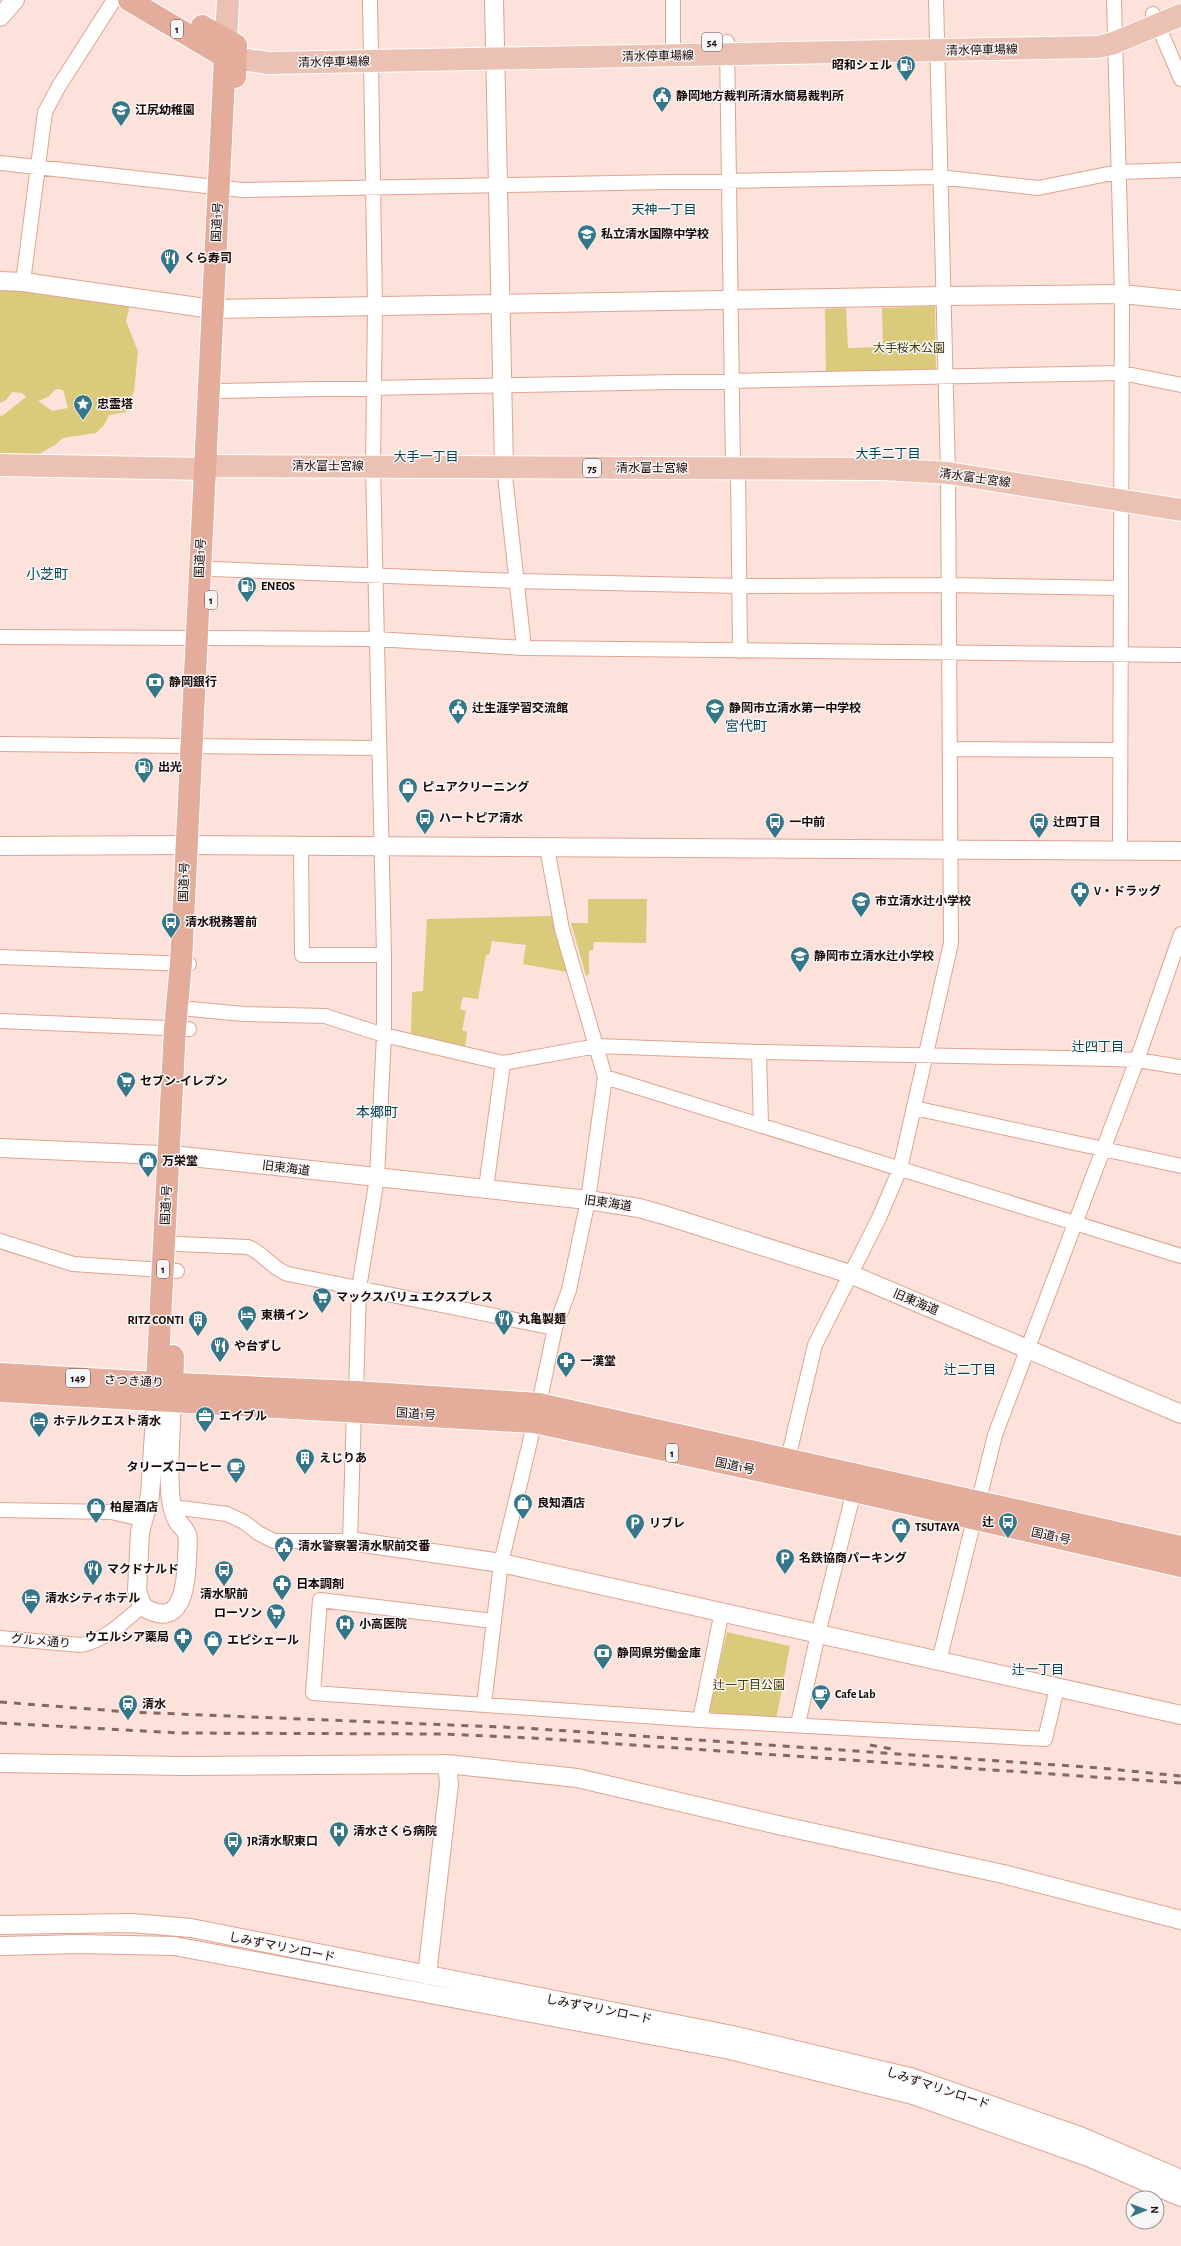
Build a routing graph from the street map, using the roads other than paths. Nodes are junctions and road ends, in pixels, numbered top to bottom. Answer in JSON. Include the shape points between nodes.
{"nodes":[{"id":1,"x":15,"y":0,"type":"edge"},
{"id":2,"x":114,"y":0,"type":"edge"},
{"id":3,"x":129,"y":0,"type":"edge"},
{"id":4,"x":158,"y":0,"type":"edge"},
{"id":5,"x":228,"y":0,"type":"edge"},
{"id":6,"x":238,"y":0,"type":"edge"},
{"id":7,"x":370,"y":0,"type":"edge"},
{"id":8,"x":494,"y":0,"type":"edge"},
{"id":9,"x":673,"y":0,"type":"edge"},
{"id":10,"x":936,"y":0,"type":"edge"},
{"id":11,"x":1114,"y":0,"type":"edge"},
{"id":12,"x":1181,"y":2,"type":"edge"},
{"id":13,"x":1181,"y":16,"type":"edge"},
{"id":14,"x":0,"y":17,"type":"edge"},
{"id":15,"x":1155,"y":20,"type":"junction"},
{"id":16,"x":1114,"y":36,"type":"junction"},
{"id":17,"x":673,"y":44,"type":"junction"},
{"id":18,"x":937,"y":45,"type":"junction"},
{"id":19,"x":726,"y":48,"type":"junction"},
{"id":20,"x":231,"y":50,"type":"junction"},
{"id":21,"x":495,"y":53,"type":"junction"},
{"id":22,"x":370,"y":55,"type":"junction"},
{"id":23,"x":1181,"y":79,"type":"edge"},
{"id":24,"x":0,"y":163,"type":"edge"},
{"id":25,"x":39,"y":168,"type":"junction"},
{"id":26,"x":1181,"y":170,"type":"edge"},
{"id":27,"x":1118,"y":172,"type":"junction"},
{"id":28,"x":940,"y":177,"type":"junction"},
{"id":29,"x":728,"y":180,"type":"junction"},
{"id":30,"x":498,"y":184,"type":"junction"},
{"id":31,"x":373,"y":187,"type":"junction"},
{"id":32,"x":224,"y":189,"type":"junction"},
{"id":33,"x":0,"y":281,"type":"edge"},
{"id":34,"x":23,"y":282,"type":"junction"},
{"id":35,"x":1122,"y":294,"type":"junction"},
{"id":36,"x":944,"y":296,"type":"junction"},
{"id":37,"x":730,"y":299,"type":"junction"},
{"id":38,"x":1181,"y":300,"type":"edge"},
{"id":39,"x":500,"y":303,"type":"junction"},
{"id":40,"x":376,"y":306,"type":"junction"},
{"id":41,"x":218,"y":309,"type":"junction"},
{"id":42,"x":1122,"y":373,"type":"junction"},
{"id":43,"x":945,"y":376,"type":"junction"},
{"id":44,"x":732,"y":381,"type":"junction"},
{"id":45,"x":502,"y":384,"type":"junction"},
{"id":46,"x":1181,"y":385,"type":"edge"},
{"id":47,"x":375,"y":386,"type":"junction"},
{"id":48,"x":220,"y":391,"type":"junction"},
{"id":49,"x":0,"y":465,"type":"edge"},
{"id":50,"x":373,"y":466,"type":"junction"},
{"id":51,"x":504,"y":467,"type":"junction"},
{"id":52,"x":211,"y":468,"type":"junction"},
{"id":53,"x":735,"y":468,"type":"junction"},
{"id":54,"x":948,"y":473,"type":"junction"},
{"id":55,"x":1122,"y":500,"type":"junction"},
{"id":56,"x":1181,"y":510,"type":"edge"},
{"id":57,"x":212,"y":569,"type":"junction"},
{"id":58,"x":376,"y":575,"type":"junction"},
{"id":59,"x":517,"y":581,"type":"junction"},
{"id":60,"x":949,"y":585,"type":"junction"},
{"id":61,"x":740,"y":586,"type":"junction"},
{"id":62,"x":1121,"y":588,"type":"junction"},
{"id":63,"x":0,"y":637,"type":"edge"},
{"id":64,"x":202,"y":638,"type":"junction"},
{"id":65,"x":376,"y":640,"type":"junction"},
{"id":66,"x":524,"y":648,"type":"junction"},
{"id":67,"x":740,"y":651,"type":"junction"},
{"id":68,"x":950,"y":653,"type":"junction"},
{"id":69,"x":1121,"y":654,"type":"junction"},
{"id":70,"x":1181,"y":655,"type":"edge"},
{"id":71,"x":0,"y":744,"type":"edge"},
{"id":72,"x":197,"y":747,"type":"junction"},
{"id":73,"x":378,"y":748,"type":"junction"},
{"id":74,"x":951,"y":749,"type":"junction"},
{"id":75,"x":1120,"y":750,"type":"junction"},
{"id":76,"x":192,"y":845,"type":"junction"},
{"id":77,"x":0,"y":846,"type":"edge"},
{"id":78,"x":301,"y":846,"type":"junction"},
{"id":79,"x":381,"y":847,"type":"junction"},
{"id":80,"x":547,"y":848,"type":"junction"},
{"id":81,"x":951,"y":848,"type":"junction"},
{"id":82,"x":1120,"y":850,"type":"junction"},
{"id":83,"x":1181,"y":851,"type":"edge"},
{"id":84,"x":1181,"y":934,"type":"edge"},
{"id":85,"x":1178,"y":952,"type":"edge"},
{"id":86,"x":384,"y":955,"type":"junction"},
{"id":87,"x":0,"y":957,"type":"edge"},
{"id":88,"x":186,"y":964,"type":"junction"},
{"id":89,"x":0,"y":1021,"type":"edge"},
{"id":90,"x":185,"y":1022,"type":"junction"},
{"id":91,"x":384,"y":1035,"type":"junction"},
{"id":92,"x":597,"y":1046,"type":"junction"},
{"id":93,"x":759,"y":1052,"type":"junction"},
{"id":94,"x":925,"y":1054,"type":"junction"},
{"id":95,"x":1137,"y":1060,"type":"junction"},
{"id":96,"x":503,"y":1063,"type":"junction"},
{"id":97,"x":1181,"y":1067,"type":"edge"},
{"id":98,"x":605,"y":1077,"type":"junction"},
{"id":99,"x":914,"y":1108,"type":"junction"},
{"id":100,"x":761,"y":1126,"type":"junction"},
{"id":101,"x":0,"y":1148,"type":"edge"},
{"id":102,"x":1103,"y":1148,"type":"junction"},
{"id":103,"x":175,"y":1155,"type":"junction"},
{"id":104,"x":1181,"y":1166,"type":"edge"},
{"id":105,"x":900,"y":1169,"type":"junction"},
{"id":106,"x":377,"y":1178,"type":"junction"},
{"id":107,"x":486,"y":1188,"type":"junction"},
{"id":108,"x":588,"y":1200,"type":"junction"},
{"id":109,"x":1074,"y":1222,"type":"junction"},
{"id":110,"x":0,"y":1241,"type":"edge"},
{"id":111,"x":178,"y":1244,"type":"junction"},
{"id":112,"x":1181,"y":1256,"type":"edge"},
{"id":113,"x":170,"y":1271,"type":"junction"},
{"id":114,"x":850,"y":1274,"type":"junction"},
{"id":115,"x":359,"y":1288,"type":"junction"},
{"id":116,"x":555,"y":1328,"type":"junction"},
{"id":117,"x":1028,"y":1348,"type":"junction"},
{"id":118,"x":0,"y":1374,"type":"edge"},
{"id":119,"x":0,"y":1391,"type":"edge"},
{"id":120,"x":164,"y":1392,"type":"junction"},
{"id":121,"x":355,"y":1401,"type":"junction"},
{"id":122,"x":536,"y":1413,"type":"junction"},
{"id":123,"x":1181,"y":1414,"type":"edge"},
{"id":124,"x":786,"y":1468,"type":"junction"},
{"id":125,"x":854,"y":1491,"type":"junction"},
{"id":126,"x":173,"y":1507,"type":"junction"},
{"id":127,"x":0,"y":1510,"type":"edge"},
{"id":128,"x":976,"y":1510,"type":"junction"},
{"id":129,"x":142,"y":1519,"type":"junction"},
{"id":130,"x":350,"y":1541,"type":"junction"},
{"id":131,"x":1181,"y":1547,"type":"edge"},
{"id":132,"x":501,"y":1563,"type":"junction"},
{"id":133,"x":1181,"y":1566,"type":"edge"},
{"id":134,"x":142,"y":1606,"type":"junction"},
{"id":135,"x":722,"y":1611,"type":"junction"},
{"id":136,"x":493,"y":1621,"type":"junction"},
{"id":137,"x":818,"y":1634,"type":"junction"},
{"id":138,"x":0,"y":1638,"type":"edge"},
{"id":139,"x":939,"y":1661,"type":"junction"},
{"id":140,"x":1057,"y":1688,"type":"junction"},
{"id":141,"x":484,"y":1704,"type":"junction"},
{"id":142,"x":1181,"y":1715,"type":"edge"},
{"id":143,"x":700,"y":1720,"type":"junction"},
{"id":144,"x":798,"y":1724,"type":"junction"},
{"id":145,"x":0,"y":1763,"type":"edge"},
{"id":146,"x":448,"y":1764,"type":"junction"},
{"id":147,"x":1181,"y":1920,"type":"edge"},
{"id":148,"x":0,"y":1925,"type":"edge"},
{"id":149,"x":0,"y":1946,"type":"edge"},
{"id":150,"x":427,"y":1976,"type":"junction"},
{"id":151,"x":1181,"y":2179,"type":"edge"},
{"id":152,"x":1181,"y":2198,"type":"edge"}],
"edges":[{"from":1,"to":14,"type":"street"},
{"from":2,"to":25,"type":"street","via":[[45,112]]},
{"from":3,"to":20,"type":"highway","number":"1"},
{"from":4,"to":20,"type":"highway","number":"1"},
{"from":5,"to":20,"type":"main road"},
{"from":6,"to":20,"type":"main road"},
{"from":7,"to":22,"type":"street"},
{"from":8,"to":21,"type":"street"},
{"from":9,"to":17,"type":"street"},
{"from":10,"to":18,"type":"street"},
{"from":11,"to":16,"type":"street"},
{"from":12,"to":15,"type":"main road","name":"清水停車場線","number":"54"},
{"from":13,"to":15,"type":"main road","name":"清水停車場線","number":"54"},
{"from":15,"to":16,"type":"main road","name":"清水停車場線","number":"54"},
{"from":15,"to":23,"type":"street"},
{"from":16,"to":18,"type":"main road","name":"清水停車場線","number":"54"},
{"from":16,"to":27,"type":"street"},
{"from":17,"to":19,"type":"main road","name":"清水停車場線","number":"54"},
{"from":17,"to":21,"type":"main road","name":"清水停車場線","number":"54"},
{"from":18,"to":19,"type":"main road","name":"清水停車場線","number":"54"},
{"from":18,"to":28,"type":"street"},
{"from":19,"to":21,"type":"main road","name":"清水停車場線","number":"54"},
{"from":19,"to":29,"type":"street"},
{"from":20,"to":22,"type":"main road","name":"清水停車場線","number":"54"},
{"from":20,"to":32,"type":"highway","name":"国道1号","number":"1"},
{"from":21,"to":22,"type":"main road","name":"清水停車場線","number":"54"},
{"from":21,"to":30,"type":"street"},
{"from":22,"to":31,"type":"street"},
{"from":24,"to":25,"type":"street"},
{"from":25,"to":32,"type":"street"},
{"from":25,"to":34,"type":"street"},
{"from":26,"to":27,"type":"street"},
{"from":27,"to":28,"type":"street","via":[[1038,188]]},
{"from":27,"to":35,"type":"street"},
{"from":28,"to":29,"type":"street"},
{"from":28,"to":36,"type":"street"},
{"from":29,"to":30,"type":"street"},
{"from":29,"to":37,"type":"street"},
{"from":30,"to":31,"type":"street"},
{"from":30,"to":39,"type":"street"},
{"from":31,"to":32,"type":"street"},
{"from":31,"to":40,"type":"street"},
{"from":32,"to":41,"type":"highway","name":"国道1号","number":"1"},
{"from":33,"to":34,"type":"street"},
{"from":34,"to":41,"type":"street"},
{"from":35,"to":36,"type":"street"},
{"from":35,"to":38,"type":"street"},
{"from":35,"to":42,"type":"street"},
{"from":36,"to":37,"type":"street"},
{"from":36,"to":43,"type":"street"},
{"from":37,"to":39,"type":"street"},
{"from":37,"to":44,"type":"street"},
{"from":39,"to":40,"type":"street"},
{"from":39,"to":45,"type":"street"},
{"from":40,"to":41,"type":"street"},
{"from":40,"to":47,"type":"street"},
{"from":41,"to":48,"type":"highway","name":"国道1号","number":"1"},
{"from":41,"to":52,"type":"highway","name":"国道1号","number":"1"},
{"from":42,"to":43,"type":"street"},
{"from":42,"to":46,"type":"street"},
{"from":42,"to":55,"type":"street"},
{"from":43,"to":44,"type":"street"},
{"from":43,"to":54,"type":"street"},
{"from":44,"to":45,"type":"street"},
{"from":44,"to":53,"type":"street"},
{"from":45,"to":47,"type":"street"},
{"from":45,"to":51,"type":"street"},
{"from":47,"to":48,"type":"street"},
{"from":47,"to":50,"type":"street"},
{"from":48,"to":52,"type":"highway","name":"国道1号","number":"1"},
{"from":49,"to":52,"type":"main road","name":"清水富士宮線","number":"75"},
{"from":50,"to":51,"type":"main road","name":"清水富士宮線","number":"75"},
{"from":50,"to":52,"type":"main road","name":"清水富士宮線","number":"75"},
{"from":50,"to":58,"type":"street"},
{"from":51,"to":53,"type":"main road","name":"清水富士宮線","number":"75"},
{"from":51,"to":59,"type":"street"},
{"from":52,"to":57,"type":"highway","name":"国道1号","number":"1"},
{"from":52,"to":64,"type":"highway","name":"国道1号","number":"1"},
{"from":53,"to":54,"type":"main road","name":"清水富士宮線","number":"75","via":[[883,469]]},
{"from":53,"to":61,"type":"street"},
{"from":54,"to":55,"type":"main road","name":"清水富士宮線","number":"75"},
{"from":54,"to":60,"type":"street"},
{"from":55,"to":56,"type":"main road","name":"清水富士宮線","number":"75"},
{"from":55,"to":62,"type":"street"},
{"from":57,"to":58,"type":"street"},
{"from":57,"to":64,"type":"highway","name":"国道1号","number":"1"},
{"from":58,"to":59,"type":"street"},
{"from":58,"to":65,"type":"street"},
{"from":59,"to":61,"type":"street"},
{"from":59,"to":66,"type":"street"},
{"from":60,"to":61,"type":"street"},
{"from":60,"to":62,"type":"street"},
{"from":60,"to":68,"type":"street"},
{"from":61,"to":67,"type":"street"},
{"from":62,"to":69,"type":"street"},
{"from":63,"to":64,"type":"street"},
{"from":64,"to":65,"type":"street"},
{"from":64,"to":72,"type":"highway","name":"国道1号","number":"1"},
{"from":65,"to":66,"type":"street"},
{"from":65,"to":73,"type":"street"},
{"from":66,"to":67,"type":"street"},
{"from":67,"to":68,"type":"street"},
{"from":68,"to":69,"type":"street"},
{"from":68,"to":74,"type":"street"},
{"from":69,"to":70,"type":"street"},
{"from":69,"to":75,"type":"street"},
{"from":71,"to":72,"type":"street"},
{"from":72,"to":73,"type":"street"},
{"from":72,"to":76,"type":"highway","name":"国道1号","number":"1"},
{"from":73,"to":79,"type":"street"},
{"from":74,"to":75,"type":"street"},
{"from":74,"to":81,"type":"street"},
{"from":75,"to":82,"type":"street"},
{"from":76,"to":77,"type":"street"},
{"from":76,"to":78,"type":"street"},
{"from":76,"to":88,"type":"highway","name":"国道1号","number":"1"},
{"from":78,"to":79,"type":"street"},
{"from":78,"to":86,"type":"street","via":[[302,955]]},
{"from":79,"to":80,"type":"street"},
{"from":79,"to":86,"type":"street"},
{"from":80,"to":81,"type":"street"},
{"from":80,"to":92,"type":"street","via":[[562,929]]},
{"from":81,"to":82,"type":"street"},
{"from":81,"to":94,"type":"street","via":[[951,943]]},
{"from":82,"to":83,"type":"street"},
{"from":84,"to":85,"type":"street"},
{"from":85,"to":95,"type":"street"},
{"from":86,"to":91,"type":"street"},
{"from":87,"to":88,"type":"street"},
{"from":88,"to":90,"type":"highway","name":"国道1号","number":"1"},
{"from":89,"to":90,"type":"street"},
{"from":90,"to":91,"type":"street","via":[[244,1014],[326,1016]]},
{"from":90,"to":103,"type":"highway","name":"国道1号","number":"1"},
{"from":91,"to":96,"type":"street"},
{"from":91,"to":106,"type":"street"},
{"from":92,"to":93,"type":"street"},
{"from":92,"to":96,"type":"street"},
{"from":92,"to":98,"type":"street"},
{"from":93,"to":94,"type":"street"},
{"from":93,"to":100,"type":"street"},
{"from":94,"to":95,"type":"street"},
{"from":94,"to":99,"type":"street"},
{"from":95,"to":97,"type":"street"},
{"from":95,"to":102,"type":"street"},
{"from":96,"to":107,"type":"street"},
{"from":98,"to":100,"type":"street"},
{"from":98,"to":108,"type":"street"},
{"from":99,"to":102,"type":"street"},
{"from":99,"to":105,"type":"street"},
{"from":100,"to":105,"type":"street"},
{"from":101,"to":103,"type":"street","name":"旧東海道"},
{"from":102,"to":104,"type":"street"},
{"from":102,"to":109,"type":"street"},
{"from":103,"to":106,"type":"street","name":"旧東海道"},
{"from":103,"to":111,"type":"highway","name":"国道1号","number":"1"},
{"from":103,"to":113,"type":"highway","name":"国道1号","number":"1"},
{"from":105,"to":109,"type":"street"},
{"from":105,"to":114,"type":"street","via":[[879,1218]]},
{"from":106,"to":107,"type":"street","name":"旧東海道"},
{"from":106,"to":115,"type":"street"},
{"from":107,"to":108,"type":"street","name":"旧東海道"},
{"from":108,"to":114,"type":"street","name":"旧東海道","via":[[664,1214]]},
{"from":108,"to":116,"type":"street","via":[[569,1290]]},
{"from":109,"to":112,"type":"street"},
{"from":109,"to":117,"type":"street"},
{"from":110,"to":113,"type":"street","via":[[72,1264]]},
{"from":111,"to":113,"type":"highway","name":"国道1号","number":"1"},
{"from":111,"to":115,"type":"street","via":[[248,1247],[256,1250],[280,1271]]},
{"from":113,"to":120,"type":"highway","name":"国道1号","number":"1"},
{"from":114,"to":117,"type":"street","name":"旧東海道"},
{"from":114,"to":124,"type":"street","via":[[815,1345]]},
{"from":115,"to":116,"type":"street"},
{"from":115,"to":121,"type":"street"},
{"from":116,"to":122,"type":"street"},
{"from":117,"to":123,"type":"street","name":"旧東海道"},
{"from":117,"to":128,"type":"street","via":[[995,1435]]},
{"from":118,"to":120,"type":"highway","name":"さつき通り","number":"149"},
{"from":119,"to":120,"type":"highway","name":"さつき通り","number":"149"},
{"from":120,"to":121,"type":"highway","name":"国道1号","number":"1"},
{"from":120,"to":126,"type":"street"},
{"from":120,"to":129,"type":"street","via":[[150,1496]]},
{"from":121,"to":122,"type":"highway","name":"国道1号","number":"1"},
{"from":121,"to":130,"type":"street"},
{"from":122,"to":124,"type":"highway","name":"国道1号","number":"1"},
{"from":122,"to":132,"type":"street"},
{"from":124,"to":125,"type":"highway","name":"国道1号","number":"1"},
{"from":124,"to":128,"type":"highway","name":"国道1号","number":"1"},
{"from":125,"to":128,"type":"highway","name":"国道1号","number":"1"},
{"from":125,"to":137,"type":"street"},
{"from":126,"to":130,"type":"street","via":[[227,1514],[274,1541]]},
{"from":126,"to":134,"type":"street","via":[[178,1521],[187,1534],[184,1596],[170,1613],[156,1613]]},
{"from":127,"to":129,"type":"street","via":[[111,1512]]},
{"from":128,"to":131,"type":"highway","name":"国道1号","number":"1"},
{"from":128,"to":133,"type":"highway","name":"国道1号","number":"1"},
{"from":128,"to":139,"type":"street"},
{"from":129,"to":134,"type":"street","via":[[137,1590]]},
{"from":130,"to":132,"type":"street"},
{"from":132,"to":135,"type":"street"},
{"from":132,"to":136,"type":"street"},
{"from":134,"to":138,"type":"street","name":"グルメ通り","via":[[110,1634],[92,1643],[81,1645]]},
{"from":135,"to":137,"type":"street"},
{"from":135,"to":143,"type":"street"},
{"from":136,"to":141,"type":"street"},
{"from":136,"to":141,"type":"street","via":[[320,1600],[313,1693]]},
{"from":137,"to":139,"type":"street"},
{"from":137,"to":144,"type":"street"},
{"from":139,"to":140,"type":"street"},
{"from":140,"to":142,"type":"street"},
{"from":140,"to":144,"type":"street","via":[[1045,1739]]},
{"from":141,"to":143,"type":"street"},
{"from":143,"to":144,"type":"street"},
{"from":145,"to":146,"type":"street","via":[[177,1766]]},
{"from":146,"to":147,"type":"street","via":[[577,1778],[997,1872]]},
{"from":146,"to":150,"type":"street","via":[[449,1784]]},
{"from":148,"to":150,"type":"street","name":"しみずマリンロード","via":[[131,1923],[191,1928]]},
{"from":149,"to":152,"type":"street","name":"しみずマリンロード","via":[[174,1946],[730,2050],[913,2095],[1088,2157]]},
{"from":150,"to":151,"type":"street","name":"しみずマリンロード","via":[[732,2035],[910,2077],[1080,2136]]}]}
